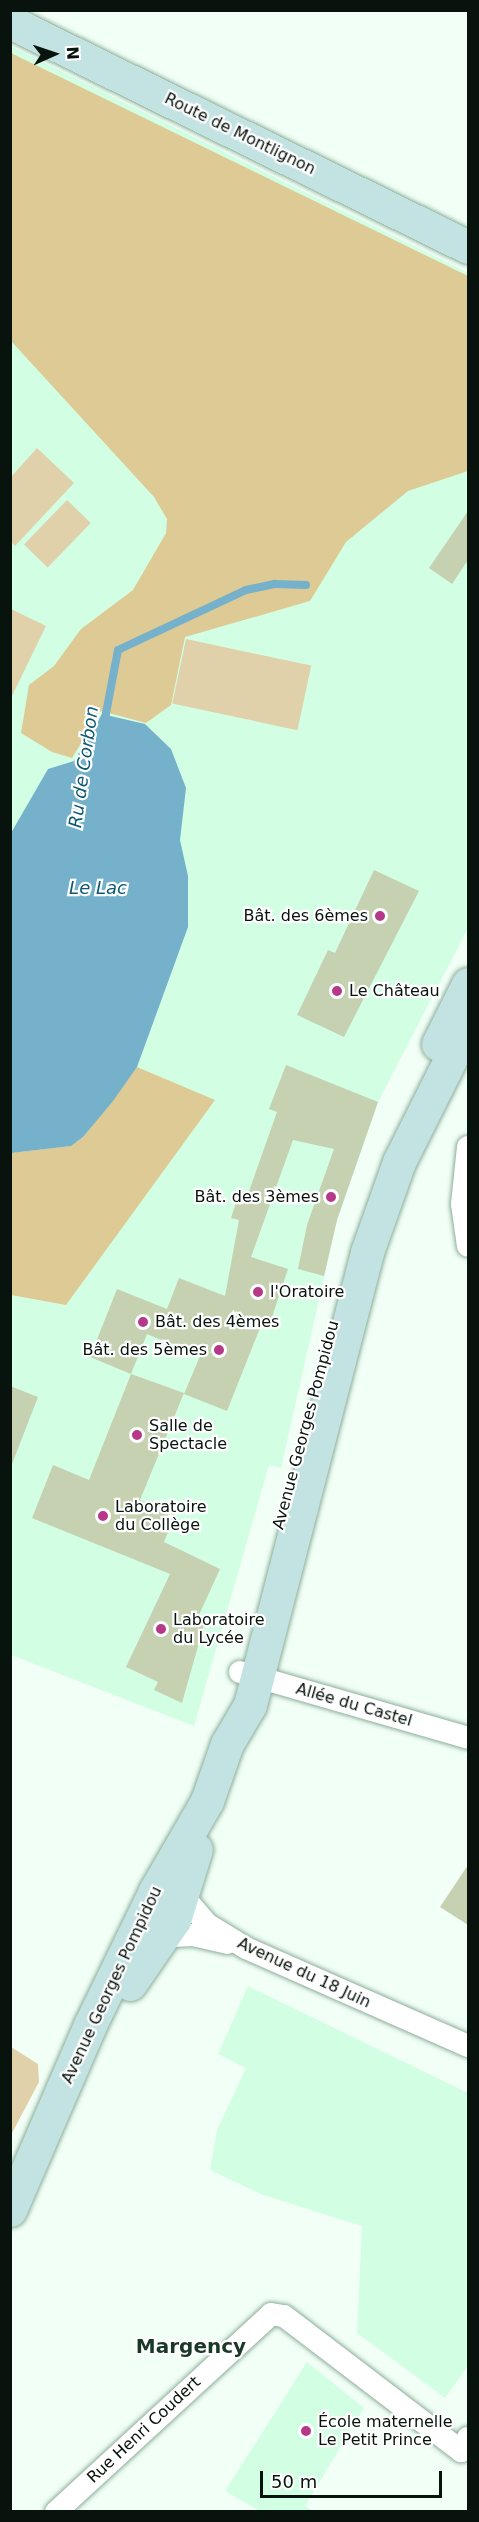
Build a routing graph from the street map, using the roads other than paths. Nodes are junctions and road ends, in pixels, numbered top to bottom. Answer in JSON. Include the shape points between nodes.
{"nodes":[{"id":1,"x":10,"y":22,"type":"edge"},
{"id":2,"x":468,"y":247,"type":"edge"},
{"id":3,"x":468,"y":984,"type":"edge"},
{"id":4,"x":468,"y":1024,"type":"edge"},
{"id":5,"x":468,"y":1147,"type":"edge"},
{"id":6,"x":468,"y":1246,"type":"edge"},
{"id":7,"x":249,"y":1675,"type":"junction"},
{"id":8,"x":468,"y":1738,"type":"edge"},
{"id":9,"x":160,"y":1910,"type":"junction"},
{"id":10,"x":246,"y":1948,"type":"junction"},
{"id":11,"x":468,"y":2046,"type":"edge"},
{"id":12,"x":10,"y":2210,"type":"edge"},
{"id":13,"x":465,"y":2444,"type":"edge"},
{"id":14,"x":56,"y":2511,"type":"edge"}],
"edges":[{"from":1,"to":2,"type":"main road","name":"Route de Montlignon"},
{"from":3,"to":7,"type":"main road","name":"Avenue Georges Pompidou","via":[[387,1144],[360,1217]]},
{"from":4,"to":7,"type":"main road","name":"Avenue Georges Pompidou","via":[[399,1162],[367,1252]]},
{"from":5,"to":6,"type":"street","via":[[462,1204]]},
{"from":7,"to":8,"type":"street","name":"Allée du Castel"},
{"from":7,"to":9,"type":"main road","name":"Avenue Georges Pompidou","via":[[207,1801]]},
{"from":9,"to":10,"type":"street","name":"Avenue du 18 Juin","via":[[207,1924]]},
{"from":9,"to":10,"type":"street","via":[[193,1935]]},
{"from":9,"to":12,"type":"main road","name":"Avenue Georges Pompidou","via":[[129,1986],[82,2075],[56,2109]]},
{"from":10,"to":11,"type":"street","name":"Avenue du 18 Juin"},
{"from":13,"to":14,"type":"street","name":"Rue Henri Coudert","via":[[284,2316],[271,2314]]}]}
